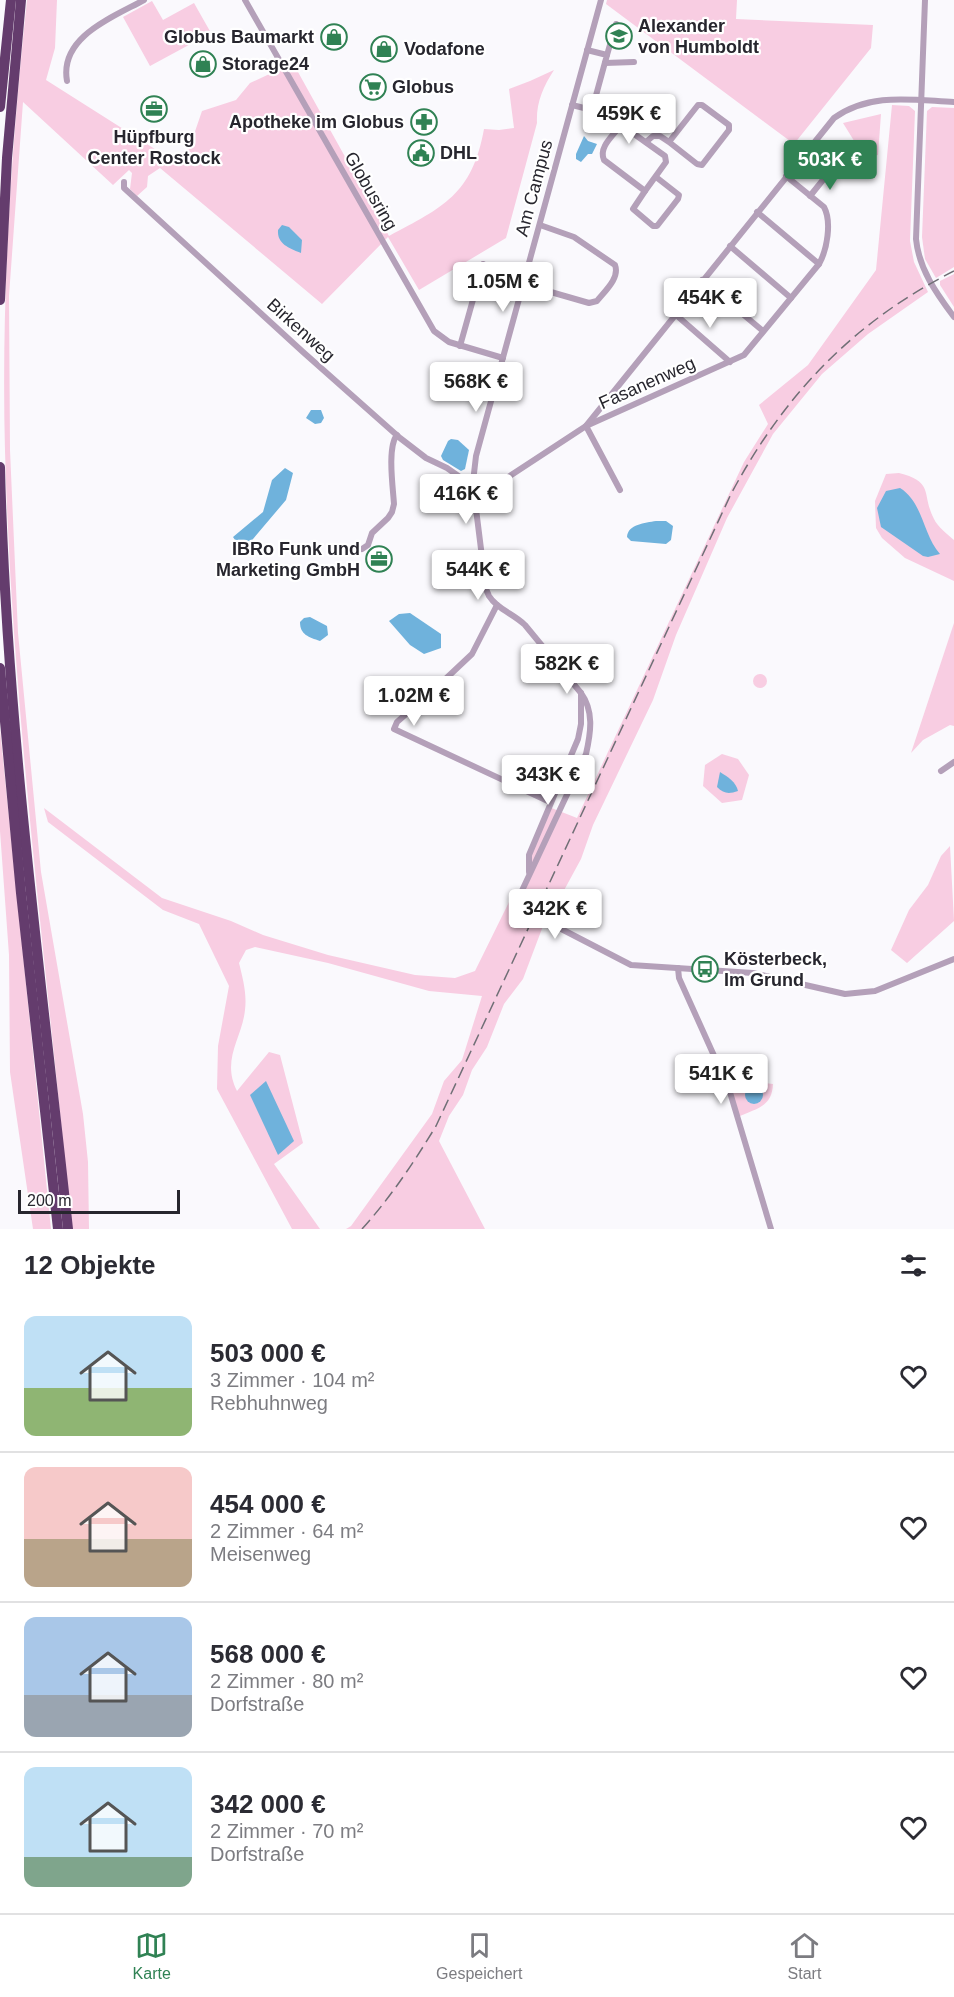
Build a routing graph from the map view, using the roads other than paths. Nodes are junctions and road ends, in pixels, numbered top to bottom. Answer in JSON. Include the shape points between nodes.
{"nodes":[{"id":1,"x":11,"y":0,"type":"edge"},
{"id":2,"x":21,"y":0,"type":"edge"},
{"id":3,"x":144,"y":0,"type":"edge"},
{"id":4,"x":245,"y":0,"type":"edge"},
{"id":5,"x":601,"y":0,"type":"edge"},
{"id":6,"x":925,"y":0,"type":"edge"},
{"id":7,"x":616,"y":24,"type":"dead end"},
{"id":8,"x":587,"y":50,"type":"junction"},
{"id":9,"x":607,"y":55,"type":"junction"},
{"id":10,"x":634,"y":62,"type":"dead end"},
{"id":11,"x":605,"y":63,"type":"junction"},
{"id":12,"x":67,"y":81,"type":"dead end"},
{"id":13,"x":922,"y":100,"type":"junction"},
{"id":14,"x":954,"y":102,"type":"edge"},
{"id":15,"x":572,"y":105,"type":"junction"},
{"id":16,"x":0,"y":107,"type":"edge"},
{"id":17,"x":592,"y":110,"type":"junction"},
{"id":18,"x":621,"y":125,"type":"junction"},
{"id":19,"x":646,"y":142,"type":"junction"},
{"id":20,"x":669,"y":142,"type":"junction"},
{"id":21,"x":831,"y":170,"type":"dead end"},
{"id":22,"x":786,"y":176,"type":"junction"},
{"id":23,"x":656,"y":177,"type":"junction"},
{"id":24,"x":124,"y":182,"type":"dead end"},
{"id":25,"x":645,"y":191,"type":"junction"},
{"id":26,"x":810,"y":196,"type":"junction"},
{"id":27,"x":757,"y":212,"type":"junction"},
{"id":28,"x":540,"y":225,"type":"junction"},
{"id":29,"x":730,"y":246,"type":"junction"},
{"id":30,"x":483,"y":264,"type":"dead end"},
{"id":31,"x":819,"y":264,"type":"junction"},
{"id":32,"x":702,"y":280,"type":"junction"},
{"id":33,"x":524,"y":284,"type":"junction"},
{"id":34,"x":467,"y":297,"type":"dead end"},
{"id":35,"x":791,"y":298,"type":"junction"},
{"id":36,"x":0,"y":300,"type":"edge"},
{"id":37,"x":472,"y":304,"type":"junction"},
{"id":38,"x":675,"y":314,"type":"junction"},
{"id":39,"x":954,"y":317,"type":"edge"},
{"id":40,"x":763,"y":331,"type":"junction"},
{"id":41,"x":460,"y":346,"type":"junction"},
{"id":42,"x":503,"y":358,"type":"junction"},
{"id":43,"x":730,"y":362,"type":"junction"},
{"id":44,"x":586,"y":426,"type":"junction"},
{"id":45,"x":396,"y":435,"type":"junction"},
{"id":46,"x":0,"y":467,"type":"edge"},
{"id":47,"x":473,"y":482,"type":"junction"},
{"id":48,"x":620,"y":490,"type":"dead end"},
{"id":49,"x":474,"y":493,"type":"junction"},
{"id":50,"x":362,"y":549,"type":"dead end"},
{"id":51,"x":496,"y":605,"type":"junction"},
{"id":52,"x":0,"y":668,"type":"edge"},
{"id":53,"x":581,"y":693,"type":"junction"},
{"id":54,"x":954,"y":762,"type":"edge"},
{"id":55,"x":941,"y":771,"type":"dead end"},
{"id":56,"x":550,"y":802,"type":"junction"},
{"id":57,"x":530,"y":872,"type":"junction"},
{"id":58,"x":954,"y":959,"type":"edge"},
{"id":59,"x":678,"y":968,"type":"junction"},
{"id":60,"x":58,"y":1229,"type":"edge"},
{"id":61,"x":68,"y":1229,"type":"edge"},
{"id":62,"x":771,"y":1229,"type":"edge"}],
"edges":[{"from":1,"to":16,"type":"highway"},
{"from":2,"to":36,"type":"highway"},
{"from":3,"to":12,"type":"street","via":[[99,25],[76,45],[65,72]]},
{"from":4,"to":41,"type":"street","name":"Globusring","via":[[429,324],[441,337]]},
{"from":5,"to":8,"type":"street","name":"Am Campus"},
{"from":6,"to":13,"type":"street"},
{"from":7,"to":9,"type":"street"},
{"from":8,"to":9,"type":"street"},
{"from":8,"to":15,"type":"street","name":"Am Campus"},
{"from":9,"to":11,"type":"street"},
{"from":10,"to":11,"type":"street"},
{"from":11,"to":17,"type":"street"},
{"from":13,"to":14,"type":"street"},
{"from":13,"to":22,"type":"street","via":[[877,99],[847,109],[827,125]]},
{"from":13,"to":39,"type":"street","via":[[916,239],[930,283]]},
{"from":15,"to":17,"type":"street"},
{"from":15,"to":28,"type":"street","name":"Am Campus"},
{"from":17,"to":18,"type":"street"},
{"from":18,"to":19,"type":"street"},
{"from":18,"to":25,"type":"street","via":[[601,155]]},
{"from":19,"to":20,"type":"street","via":[[653,136]]},
{"from":19,"to":23,"type":"street","via":[[666,162]]},
{"from":20,"to":20,"type":"street","via":[[698,105],[729,125],[702,165]]},
{"from":21,"to":26,"type":"street"},
{"from":22,"to":26,"type":"street","name":"Fasanenweg"},
{"from":22,"to":27,"type":"street"},
{"from":23,"to":25,"type":"street"},
{"from":23,"to":25,"type":"street","via":[[679,195],[657,226],[633,208]]},
{"from":24,"to":45,"type":"street","name":"Birkenweg","via":[[124,188]]},
{"from":26,"to":31,"type":"street","name":"Fasanenweg","via":[[828,213],[826,246]]},
{"from":27,"to":29,"type":"street"},
{"from":27,"to":31,"type":"street"},
{"from":28,"to":33,"type":"street","name":"Am Campus"},
{"from":28,"to":33,"type":"street","via":[[574,237],[615,265],[617,271],[593,303]]},
{"from":29,"to":32,"type":"street"},
{"from":29,"to":35,"type":"street"},
{"from":30,"to":37,"type":"street"},
{"from":31,"to":35,"type":"street","name":"Fasanenweg"},
{"from":32,"to":38,"type":"street"},
{"from":32,"to":40,"type":"street"},
{"from":33,"to":42,"type":"street","name":"Am Campus"},
{"from":34,"to":37,"type":"street"},
{"from":35,"to":40,"type":"street","name":"Fasanenweg"},
{"from":37,"to":41,"type":"street"},
{"from":38,"to":43,"type":"street"},
{"from":38,"to":44,"type":"street"},
{"from":40,"to":43,"type":"street","name":"Fasanenweg","via":[[744,355]]},
{"from":41,"to":42,"type":"street","name":"Globusring"},
{"from":42,"to":47,"type":"street","name":"Am Campus","via":[[476,456]]},
{"from":43,"to":44,"type":"street","name":"Fasanenweg"},
{"from":44,"to":48,"type":"street"},
{"from":44,"to":49,"type":"street","via":[[490,489]]},
{"from":45,"to":47,"type":"street","name":"Birkenweg","via":[[426,458]]},
{"from":45,"to":50,"type":"street","via":[[392,448],[392,512]]},
{"from":46,"to":61,"type":"highway","via":[[16,732]]},
{"from":47,"to":49,"type":"street","name":"Am Campus"},
{"from":49,"to":51,"type":"street","name":"Am Campus","via":[[486,589]]},
{"from":51,"to":53,"type":"street","via":[[525,625]]},
{"from":51,"to":56,"type":"street","via":[[472,654],[396,722],[394,729]]},
{"from":52,"to":60,"type":"highway"},
{"from":53,"to":56,"type":"street","via":[[578,739]]},
{"from":53,"to":57,"type":"street","via":[[590,713],[586,754]]},
{"from":54,"to":55,"type":"street"},
{"from":56,"to":57,"type":"street","via":[[529,855]]},
{"from":57,"to":59,"type":"street","bridge":true,"via":[[519,897],[520,907],[631,965]]},
{"from":58,"to":59,"type":"street","via":[[864,994],[835,992],[753,973]]},
{"from":59,"to":62,"type":"street","via":[[729,1089]]}]}
